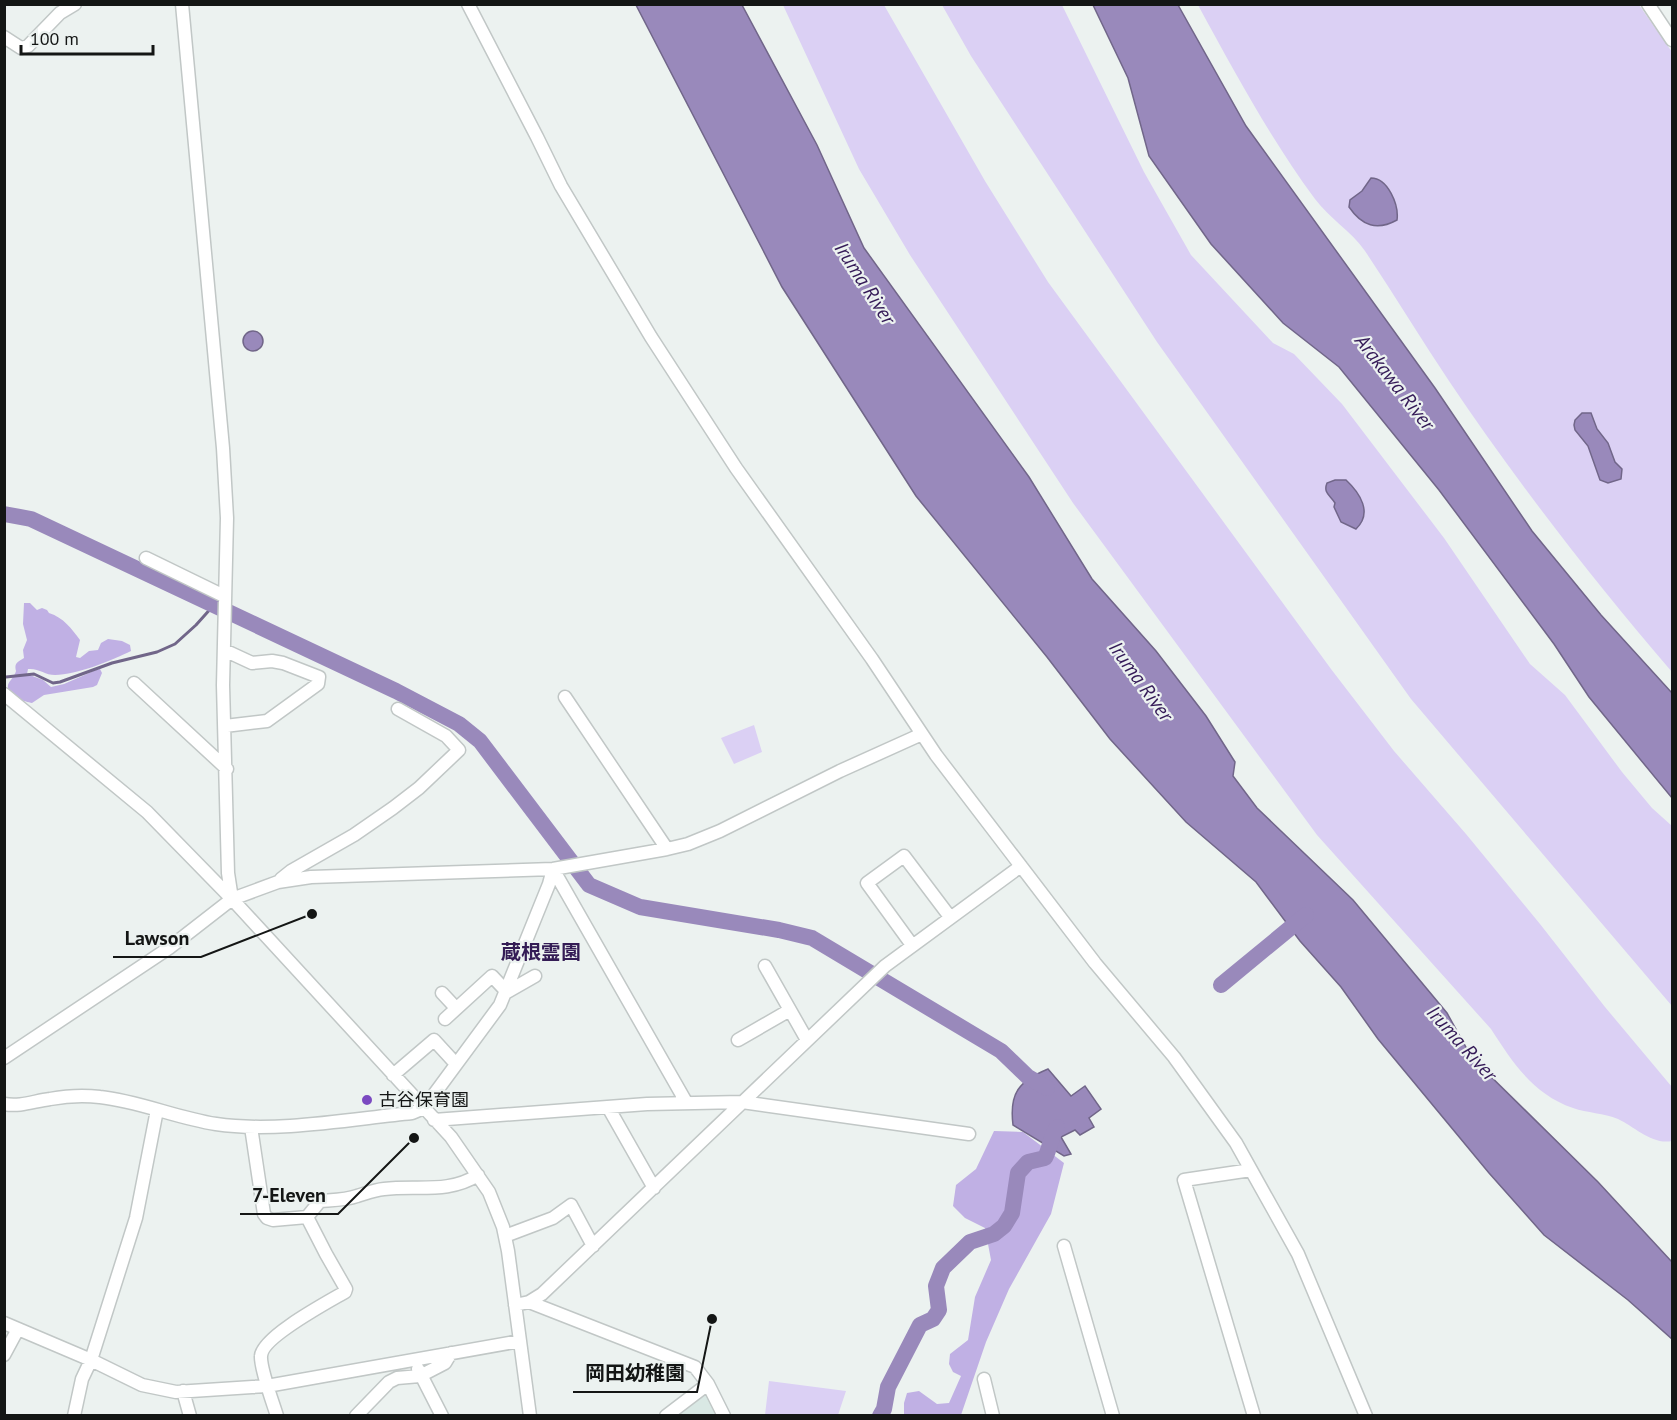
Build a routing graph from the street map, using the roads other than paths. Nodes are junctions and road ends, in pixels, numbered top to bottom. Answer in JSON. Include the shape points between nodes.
{"nodes":[{"id":1,"x":75,"y":4,"type":"edge"},
{"id":2,"x":182,"y":4,"type":"edge"},
{"id":3,"x":468,"y":4,"type":"edge"},
{"id":4,"x":1648,"y":4,"type":"edge"},
{"id":5,"x":4,"y":37,"type":"edge"},
{"id":6,"x":1672,"y":40,"type":"edge"},
{"id":7,"x":146,"y":558,"type":"dead end"},
{"id":8,"x":224,"y":598,"type":"junction"},
{"id":9,"x":224,"y":650,"type":"junction"},
{"id":10,"x":134,"y":683,"type":"dead end"},
{"id":11,"x":4,"y":694,"type":"edge"},
{"id":12,"x":565,"y":697,"type":"dead end"},
{"id":13,"x":398,"y":709,"type":"dead end"},
{"id":14,"x":225,"y":726,"type":"junction"},
{"id":15,"x":922,"y":734,"type":"junction"},
{"id":16,"x":227,"y":769,"type":"junction"},
{"id":17,"x":667,"y":849,"type":"junction"},
{"id":18,"x":1021,"y":866,"type":"junction"},
{"id":19,"x":553,"y":869,"type":"junction"},
{"id":20,"x":278,"y":882,"type":"junction"},
{"id":21,"x":232,"y":899,"type":"junction"},
{"id":22,"x":950,"y":917,"type":"junction"},
{"id":23,"x":912,"y":945,"type":"junction"},
{"id":24,"x":765,"y":966,"type":"dead end"},
{"id":25,"x":535,"y":976,"type":"dead end"},
{"id":26,"x":507,"y":992,"type":"junction"},
{"id":27,"x":442,"y":993,"type":"dead end"},
{"id":28,"x":456,"y":1008,"type":"junction"},
{"id":29,"x":790,"y":1010,"type":"junction"},
{"id":30,"x":445,"y":1018,"type":"dead end"},
{"id":31,"x":738,"y":1040,"type":"dead end"},
{"id":32,"x":807,"y":1040,"type":"junction"},
{"id":33,"x":6,"y":1055,"type":"edge"},
{"id":34,"x":456,"y":1064,"type":"junction"},
{"id":35,"x":393,"y":1075,"type":"junction"},
{"id":36,"x":687,"y":1102,"type":"junction"},
{"id":37,"x":742,"y":1102,"type":"junction"},
{"id":38,"x":4,"y":1104,"type":"edge"},
{"id":39,"x":608,"y":1107,"type":"junction"},
{"id":40,"x":424,"y":1108,"type":"junction"},
{"id":41,"x":158,"y":1110,"type":"junction"},
{"id":42,"x":434,"y":1120,"type":"junction"},
{"id":43,"x":251,"y":1127,"type":"junction"},
{"id":44,"x":969,"y":1134,"type":"dead end"},
{"id":45,"x":1251,"y":1170,"type":"junction"},
{"id":46,"x":478,"y":1175,"type":"junction"},
{"id":47,"x":654,"y":1188,"type":"junction"},
{"id":48,"x":307,"y":1217,"type":"junction"},
{"id":49,"x":505,"y":1236,"type":"junction"},
{"id":50,"x":593,"y":1246,"type":"junction"},
{"id":51,"x":1064,"y":1246,"type":"dead end"},
{"id":52,"x":529,"y":1302,"type":"junction"},
{"id":53,"x":515,"y":1305,"type":"junction"},
{"id":54,"x":4,"y":1323,"type":"edge"},
{"id":55,"x":18,"y":1329,"type":"junction"},
{"id":56,"x":519,"y":1341,"type":"junction"},
{"id":57,"x":451,"y":1353,"type":"junction"},
{"id":58,"x":4,"y":1355,"type":"edge"},
{"id":59,"x":91,"y":1360,"type":"junction"},
{"id":60,"x":415,"y":1360,"type":"junction"},
{"id":61,"x":420,"y":1376,"type":"junction"},
{"id":62,"x":984,"y":1378,"type":"dead end"},
{"id":63,"x":708,"y":1384,"type":"junction"},
{"id":64,"x":267,"y":1386,"type":"junction"},
{"id":65,"x":183,"y":1391,"type":"junction"},
{"id":66,"x":369,"y":1410,"type":"edge"},
{"id":67,"x":74,"y":1416,"type":"edge"},
{"id":68,"x":190,"y":1416,"type":"edge"},
{"id":69,"x":277,"y":1416,"type":"edge"},
{"id":70,"x":356,"y":1416,"type":"edge"},
{"id":71,"x":442,"y":1416,"type":"edge"},
{"id":72,"x":530,"y":1416,"type":"edge"},
{"id":73,"x":666,"y":1416,"type":"edge"},
{"id":74,"x":724,"y":1416,"type":"edge"},
{"id":75,"x":993,"y":1416,"type":"edge"},
{"id":76,"x":1113,"y":1416,"type":"edge"},
{"id":77,"x":1254,"y":1416,"type":"edge"},
{"id":78,"x":1366,"y":1416,"type":"edge"}],
"edges":[{"from":1,"to":5,"type":"street","via":[[60,13],[28,45],[21,48]]},
{"from":2,"to":8,"type":"street","via":[[223,447]]},
{"from":3,"to":15,"type":"street","via":[[561,186],[651,338],[736,468]]},
{"from":4,"to":6,"type":"street"},
{"from":7,"to":8,"type":"street"},
{"from":8,"to":9,"type":"street"},
{"from":9,"to":14,"type":"street"},
{"from":9,"to":14,"type":"street","via":[[252,663],[283,663],[319,677],[320,681],[267,722]]},
{"from":10,"to":16,"type":"street"},
{"from":11,"to":21,"type":"street","via":[[147,812]]},
{"from":12,"to":17,"type":"street"},
{"from":13,"to":20,"type":"street","via":[[446,736],[459,750],[393,808]]},
{"from":14,"to":16,"type":"street"},
{"from":15,"to":17,"type":"street","via":[[720,831]]},
{"from":15,"to":18,"type":"street"},
{"from":16,"to":21,"type":"street"},
{"from":17,"to":19,"type":"street"},
{"from":18,"to":22,"type":"street"},
{"from":18,"to":45,"type":"street","via":[[1174,1057]]},
{"from":19,"to":20,"type":"street","via":[[311,877]]},
{"from":19,"to":26,"type":"street"},
{"from":19,"to":36,"type":"street"},
{"from":20,"to":21,"type":"street"},
{"from":21,"to":33,"type":"street","via":[[169,948]]},
{"from":21,"to":35,"type":"street"},
{"from":22,"to":23,"type":"street"},
{"from":22,"to":23,"type":"street","via":[[904,855],[867,883]]},
{"from":23,"to":32,"type":"street"},
{"from":24,"to":29,"type":"street"},
{"from":25,"to":26,"type":"street"},
{"from":26,"to":28,"type":"street","via":[[492,976]]},
{"from":26,"to":34,"type":"street"},
{"from":27,"to":28,"type":"street"},
{"from":28,"to":30,"type":"street"},
{"from":29,"to":31,"type":"street"},
{"from":29,"to":32,"type":"street"},
{"from":32,"to":37,"type":"street"},
{"from":34,"to":35,"type":"street","via":[[434,1040]]},
{"from":34,"to":40,"type":"street"},
{"from":35,"to":40,"type":"street"},
{"from":36,"to":37,"type":"street"},
{"from":36,"to":39,"type":"street"},
{"from":37,"to":44,"type":"street"},
{"from":37,"to":47,"type":"street"},
{"from":38,"to":41,"type":"street","via":[[26,1105],[75,1096]]},
{"from":39,"to":42,"type":"street"},
{"from":39,"to":47,"type":"street"},
{"from":40,"to":42,"type":"street"},
{"from":40,"to":43,"type":"street","via":[[412,1113]]},
{"from":41,"to":43,"type":"street","via":[[184,1118]]},
{"from":41,"to":59,"type":"street","via":[[136,1218]]},
{"from":42,"to":46,"type":"street"},
{"from":43,"to":48,"type":"street","via":[[264,1214],[273,1220]]},
{"from":45,"to":77,"type":"street","via":[[1184,1180]]},
{"from":45,"to":78,"type":"street","via":[[1298,1254]]},
{"from":46,"to":48,"type":"street","via":[[452,1187],[402,1187],[320,1201]]},
{"from":46,"to":49,"type":"street"},
{"from":47,"to":50,"type":"street"},
{"from":48,"to":64,"type":"street","via":[[346,1289],[297,1320],[263,1348],[261,1358]]},
{"from":49,"to":50,"type":"street","via":[[553,1218],[571,1205]]},
{"from":49,"to":53,"type":"street"},
{"from":50,"to":52,"type":"street"},
{"from":51,"to":76,"type":"street"},
{"from":52,"to":53,"type":"street"},
{"from":52,"to":63,"type":"street","via":[[695,1367]]},
{"from":53,"to":56,"type":"street"},
{"from":54,"to":55,"type":"street"},
{"from":55,"to":58,"type":"street"},
{"from":55,"to":59,"type":"street"},
{"from":56,"to":57,"type":"street"},
{"from":56,"to":72,"type":"street"},
{"from":57,"to":60,"type":"street"},
{"from":57,"to":61,"type":"street","via":[[445,1363]]},
{"from":59,"to":65,"type":"street","via":[[142,1385]]},
{"from":59,"to":67,"type":"street","via":[[82,1379]]},
{"from":60,"to":61,"type":"street"},
{"from":60,"to":64,"type":"street"},
{"from":61,"to":66,"type":"street","via":[[389,1382]]},
{"from":61,"to":71,"type":"street"},
{"from":62,"to":75,"type":"street"},
{"from":63,"to":73,"type":"street"},
{"from":63,"to":74,"type":"street"},
{"from":64,"to":65,"type":"street"},
{"from":64,"to":69,"type":"street"},
{"from":65,"to":68,"type":"street"},
{"from":66,"to":70,"type":"street"}]}
